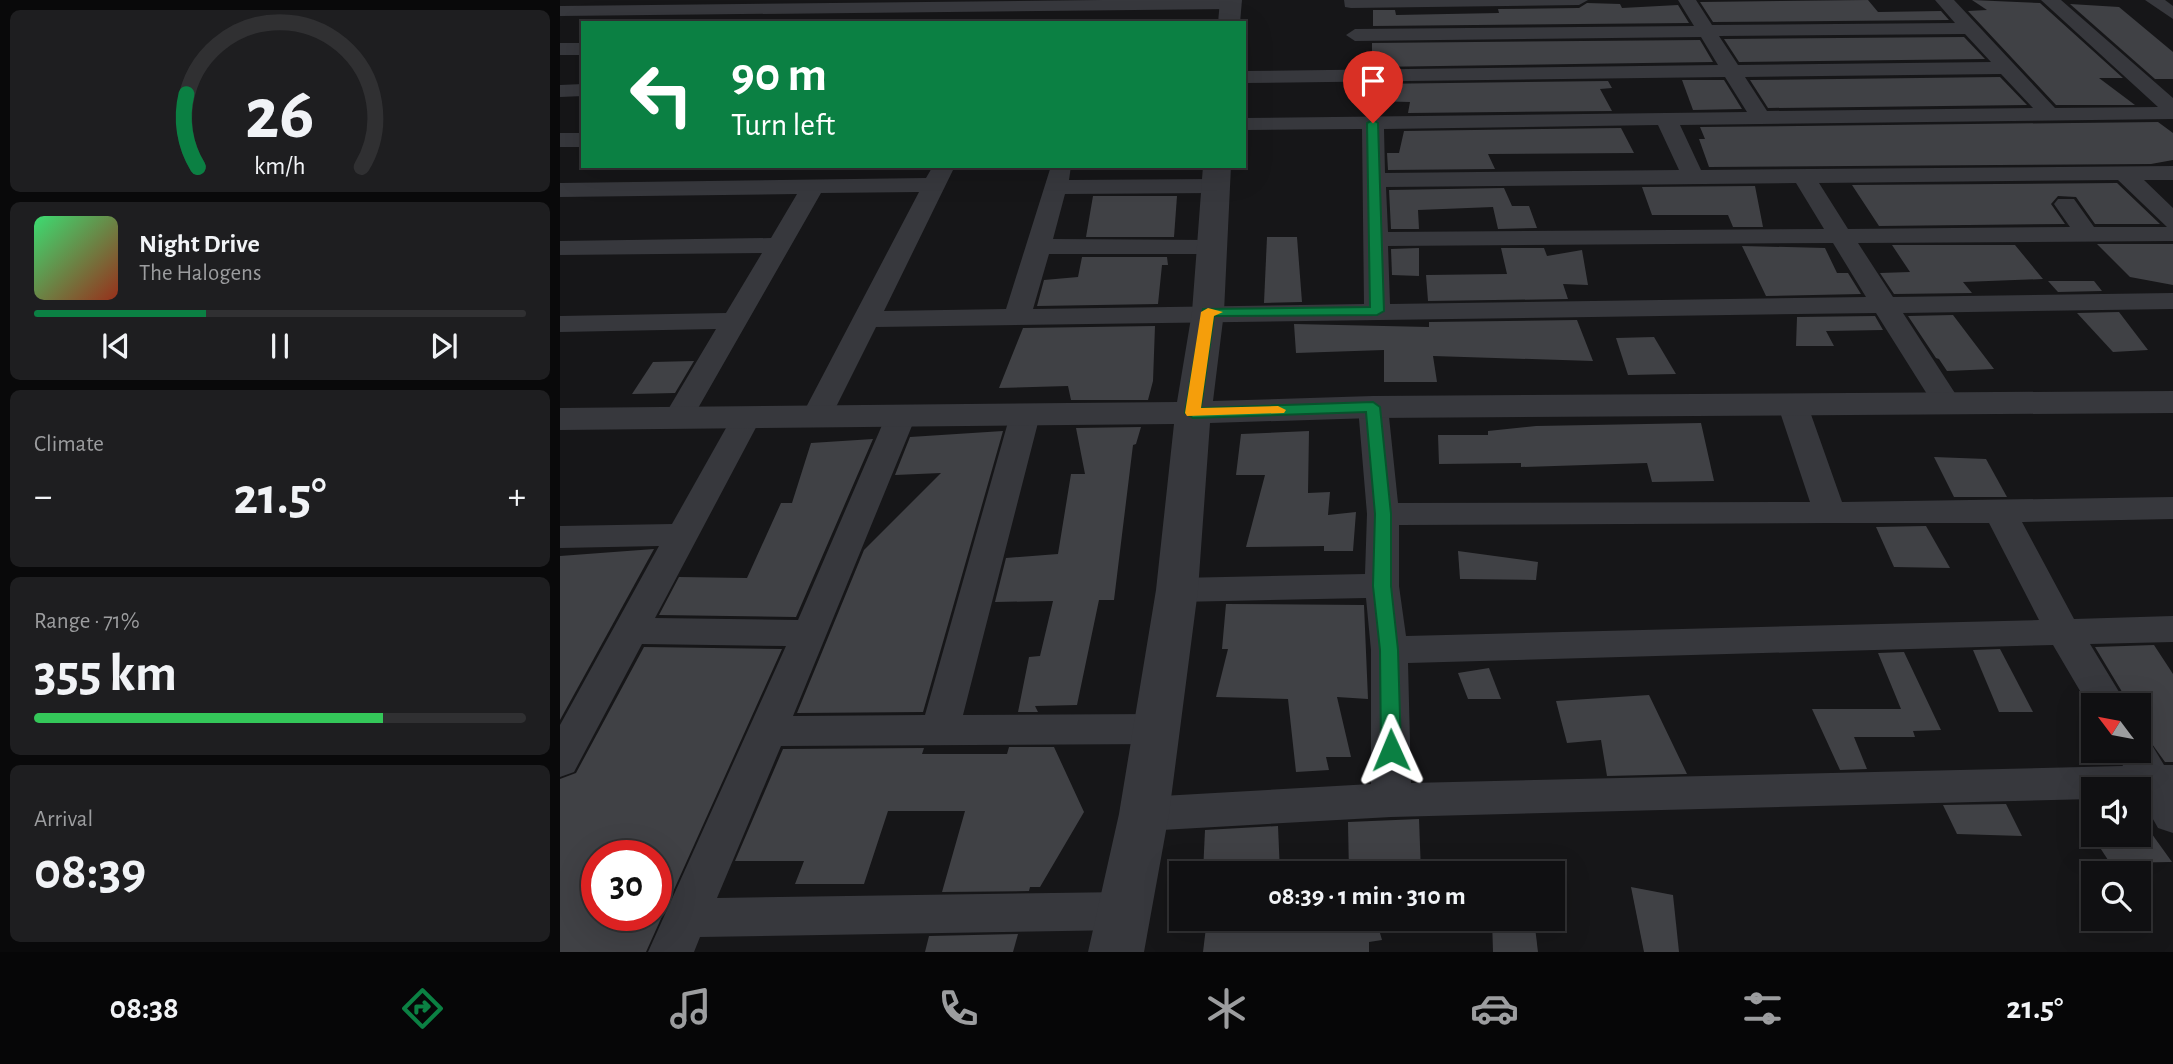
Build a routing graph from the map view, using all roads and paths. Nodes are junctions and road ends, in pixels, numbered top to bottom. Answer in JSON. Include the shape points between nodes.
{"nodes":[{"id":1,"x":1578,"y":0,"type":"edge"},
{"id":2,"x":1687,"y":0,"type":"edge"},
{"id":3,"x":1944,"y":0,"type":"edge"},
{"id":4,"x":2050,"y":0,"type":"edge"},
{"id":5,"x":2154,"y":0,"type":"edge"},
{"id":6,"x":1351,"y":1,"type":"edge"},
{"id":7,"x":1230,"y":9,"type":"edge"},
{"id":8,"x":1018,"y":10,"type":"edge"},
{"id":9,"x":560,"y":11,"type":"edge"},
{"id":10,"x":2173,"y":14,"type":"edge"},
{"id":11,"x":933,"y":15,"type":"edge"},
{"id":12,"x":734,"y":17,"type":"edge"},
{"id":13,"x":1969,"y":28,"type":"junction"},
{"id":14,"x":1708,"y":33,"type":"junction"},
{"id":15,"x":560,"y":49,"type":"edge"},
{"id":16,"x":581,"y":49,"type":"edge"},
{"id":17,"x":1356,"y":55,"type":"junction"},
{"id":18,"x":2006,"y":68,"type":"junction"},
{"id":19,"x":1731,"y":70,"type":"junction"},
{"id":20,"x":1246,"y":77,"type":"edge"},
{"id":21,"x":560,"y":90,"type":"edge"},
{"id":22,"x":581,"y":90,"type":"edge"},
{"id":23,"x":2173,"y":111,"type":"edge"},
{"id":24,"x":2050,"y":114,"type":"junction"},
{"id":25,"x":1761,"y":118,"type":"junction"},
{"id":26,"x":1666,"y":119,"type":"junction"},
{"id":27,"x":1373,"y":123,"type":"junction"},
{"id":28,"x":1246,"y":124,"type":"edge"},
{"id":29,"x":581,"y":140,"type":"edge"},
{"id":30,"x":560,"y":141,"type":"edge"},
{"id":31,"x":2123,"y":173,"type":"junction"},
{"id":32,"x":2173,"y":173,"type":"edge"},
{"id":33,"x":939,"y":175,"type":"edge"},
{"id":34,"x":1059,"y":176,"type":"edge"},
{"id":35,"x":1216,"y":176,"type":"edge"},
{"id":36,"x":1803,"y":176,"type":"junction"},
{"id":37,"x":1693,"y":177,"type":"junction"},
{"id":38,"x":1374,"y":180,"type":"junction"},
{"id":39,"x":813,"y":187,"type":"junction"},
{"id":40,"x":560,"y":190,"type":"edge"},
{"id":41,"x":2066,"y":204,"type":"dead end"},
{"id":42,"x":2173,"y":221,"type":"edge"},
{"id":43,"x":2087,"y":234,"type":"junction"},
{"id":44,"x":2173,"y":234,"type":"edge"},
{"id":45,"x":1840,"y":236,"type":"junction"},
{"id":46,"x":1376,"y":239,"type":"junction"},
{"id":47,"x":779,"y":245,"type":"junction"},
{"id":48,"x":1039,"y":246,"type":"junction"},
{"id":49,"x":1210,"y":247,"type":"junction"},
{"id":50,"x":560,"y":248,"type":"edge"},
{"id":51,"x":2173,"y":301,"type":"edge"},
{"id":52,"x":1884,"y":305,"type":"junction"},
{"id":53,"x":1377,"y":311,"type":"junction"},
{"id":54,"x":1208,"y":312,"type":"junction"},
{"id":55,"x":1018,"y":315,"type":"junction"},
{"id":56,"x":868,"y":319,"type":"junction"},
{"id":57,"x":735,"y":321,"type":"junction"},
{"id":58,"x":560,"y":324,"type":"edge"},
{"id":59,"x":2173,"y":402,"type":"edge"},
{"id":60,"x":1947,"y":404,"type":"junction"},
{"id":61,"x":1793,"y":406,"type":"junction"},
{"id":62,"x":1373,"y":407,"type":"junction"},
{"id":63,"x":1193,"y":413,"type":"junction"},
{"id":64,"x":1025,"y":415,"type":"junction"},
{"id":65,"x":901,"y":416,"type":"junction"},
{"id":66,"x":816,"y":417,"type":"junction"},
{"id":67,"x":678,"y":418,"type":"junction"},
{"id":68,"x":746,"y":418,"type":"junction"},
{"id":69,"x":560,"y":419,"type":"edge"},
{"id":70,"x":2173,"y":508,"type":"edge"},
{"id":71,"x":2000,"y":512,"type":"junction"},
{"id":72,"x":1830,"y":513,"type":"junction"},
{"id":73,"x":1383,"y":514,"type":"junction"},
{"id":74,"x":682,"y":535,"type":"junction"},
{"id":75,"x":560,"y":537,"type":"edge"},
{"id":76,"x":1382,"y":586,"type":"junction"},
{"id":77,"x":1177,"y":590,"type":"junction"},
{"id":78,"x":2173,"y":629,"type":"edge"},
{"id":79,"x":631,"y":631,"type":"junction"},
{"id":80,"x":2063,"y":631,"type":"junction"},
{"id":81,"x":810,"y":633,"type":"junction"},
{"id":82,"x":1389,"y":650,"type":"junction"},
{"id":83,"x":2101,"y":693,"type":"edge"},
{"id":84,"x":1157,"y":729,"type":"junction"},
{"id":85,"x":940,"y":730,"type":"junction"},
{"id":86,"x":768,"y":732,"type":"junction"},
{"id":87,"x":560,"y":761,"type":"edge"},
{"id":88,"x":2154,"y":771,"type":"edge"},
{"id":89,"x":1391,"y":800,"type":"junction"},
{"id":90,"x":1144,"y":814,"type":"junction"},
{"id":91,"x":2173,"y":816,"type":"edge"},
{"id":92,"x":1120,"y":932,"type":"edge"},
{"id":93,"x":679,"y":935,"type":"edge"}],
"edges":[{"from":1,"to":6,"type":"street"},
{"from":2,"to":14,"type":"street"},
{"from":3,"to":13,"type":"street"},
{"from":4,"to":23,"type":"street"},
{"from":5,"to":10,"type":"street"},
{"from":6,"to":17,"type":"street"},
{"from":7,"to":8,"type":"street"},
{"from":8,"to":11,"type":"street"},
{"from":9,"to":12,"type":"street"},
{"from":11,"to":12,"type":"street"},
{"from":13,"to":14,"type":"street"},
{"from":13,"to":18,"type":"street"},
{"from":14,"to":17,"type":"street"},
{"from":14,"to":19,"type":"street"},
{"from":15,"to":16,"type":"street"},
{"from":17,"to":19,"type":"street"},
{"from":17,"to":20,"type":"street"},
{"from":18,"to":19,"type":"street"},
{"from":18,"to":24,"type":"street"},
{"from":19,"to":25,"type":"street"},
{"from":21,"to":22,"type":"street"},
{"from":23,"to":24,"type":"street"},
{"from":24,"to":25,"type":"street"},
{"from":25,"to":26,"type":"street"},
{"from":26,"to":27,"type":"street"},
{"from":26,"to":37,"type":"street"},
{"from":27,"to":28,"type":"street"},
{"from":27,"to":38,"type":"street"},
{"from":29,"to":30,"type":"street"},
{"from":31,"to":32,"type":"street"},
{"from":31,"to":36,"type":"street"},
{"from":31,"to":42,"type":"street"},
{"from":33,"to":39,"type":"street"},
{"from":33,"to":56,"type":"street"},
{"from":34,"to":35,"type":"street"},
{"from":34,"to":48,"type":"street"},
{"from":35,"to":49,"type":"street"},
{"from":36,"to":37,"type":"street"},
{"from":36,"to":45,"type":"street"},
{"from":37,"to":38,"type":"street"},
{"from":38,"to":46,"type":"street"},
{"from":39,"to":40,"type":"street"},
{"from":39,"to":47,"type":"street"},
{"from":41,"to":43,"type":"street"},
{"from":43,"to":44,"type":"street"},
{"from":43,"to":45,"type":"street"},
{"from":45,"to":46,"type":"street"},
{"from":45,"to":52,"type":"street"},
{"from":46,"to":53,"type":"street"},
{"from":47,"to":50,"type":"street"},
{"from":47,"to":57,"type":"street"},
{"from":48,"to":49,"type":"street"},
{"from":48,"to":55,"type":"street"},
{"from":49,"to":54,"type":"street"},
{"from":51,"to":52,"type":"street"},
{"from":52,"to":53,"type":"street"},
{"from":52,"to":60,"type":"street"},
{"from":53,"to":54,"type":"street"},
{"from":54,"to":55,"type":"street"},
{"from":54,"to":63,"type":"street"},
{"from":55,"to":56,"type":"street"},
{"from":56,"to":66,"type":"street"},
{"from":57,"to":58,"type":"street"},
{"from":57,"to":67,"type":"street"},
{"from":59,"to":60,"type":"street"},
{"from":60,"to":61,"type":"street"},
{"from":61,"to":62,"type":"street"},
{"from":61,"to":72,"type":"street"},
{"from":62,"to":63,"type":"street"},
{"from":62,"to":73,"type":"street"},
{"from":63,"to":64,"type":"street"},
{"from":63,"to":77,"type":"street"},
{"from":64,"to":65,"type":"street"},
{"from":64,"to":85,"type":"street"},
{"from":65,"to":66,"type":"street"},
{"from":65,"to":81,"type":"street"},
{"from":66,"to":68,"type":"street"},
{"from":67,"to":68,"type":"street"},
{"from":67,"to":69,"type":"street"},
{"from":68,"to":74,"type":"street"},
{"from":70,"to":71,"type":"street"},
{"from":71,"to":72,"type":"street"},
{"from":71,"to":80,"type":"street"},
{"from":72,"to":73,"type":"street"},
{"from":73,"to":76,"type":"street"},
{"from":74,"to":75,"type":"street"},
{"from":74,"to":79,"type":"street"},
{"from":76,"to":77,"type":"street"},
{"from":76,"to":82,"type":"street"},
{"from":77,"to":84,"type":"street"},
{"from":78,"to":80,"type":"street"},
{"from":79,"to":81,"type":"street"},
{"from":79,"to":87,"type":"street"},
{"from":80,"to":82,"type":"street"},
{"from":80,"to":83,"type":"street"},
{"from":81,"to":86,"type":"street"},
{"from":82,"to":89,"type":"street"},
{"from":84,"to":85,"type":"street"},
{"from":84,"to":90,"type":"street"},
{"from":85,"to":86,"type":"street"},
{"from":86,"to":93,"type":"street"},
{"from":88,"to":89,"type":"street"},
{"from":88,"to":91,"type":"street"},
{"from":89,"to":90,"type":"street"},
{"from":90,"to":92,"type":"street"},
{"from":92,"to":93,"type":"street"}]}
